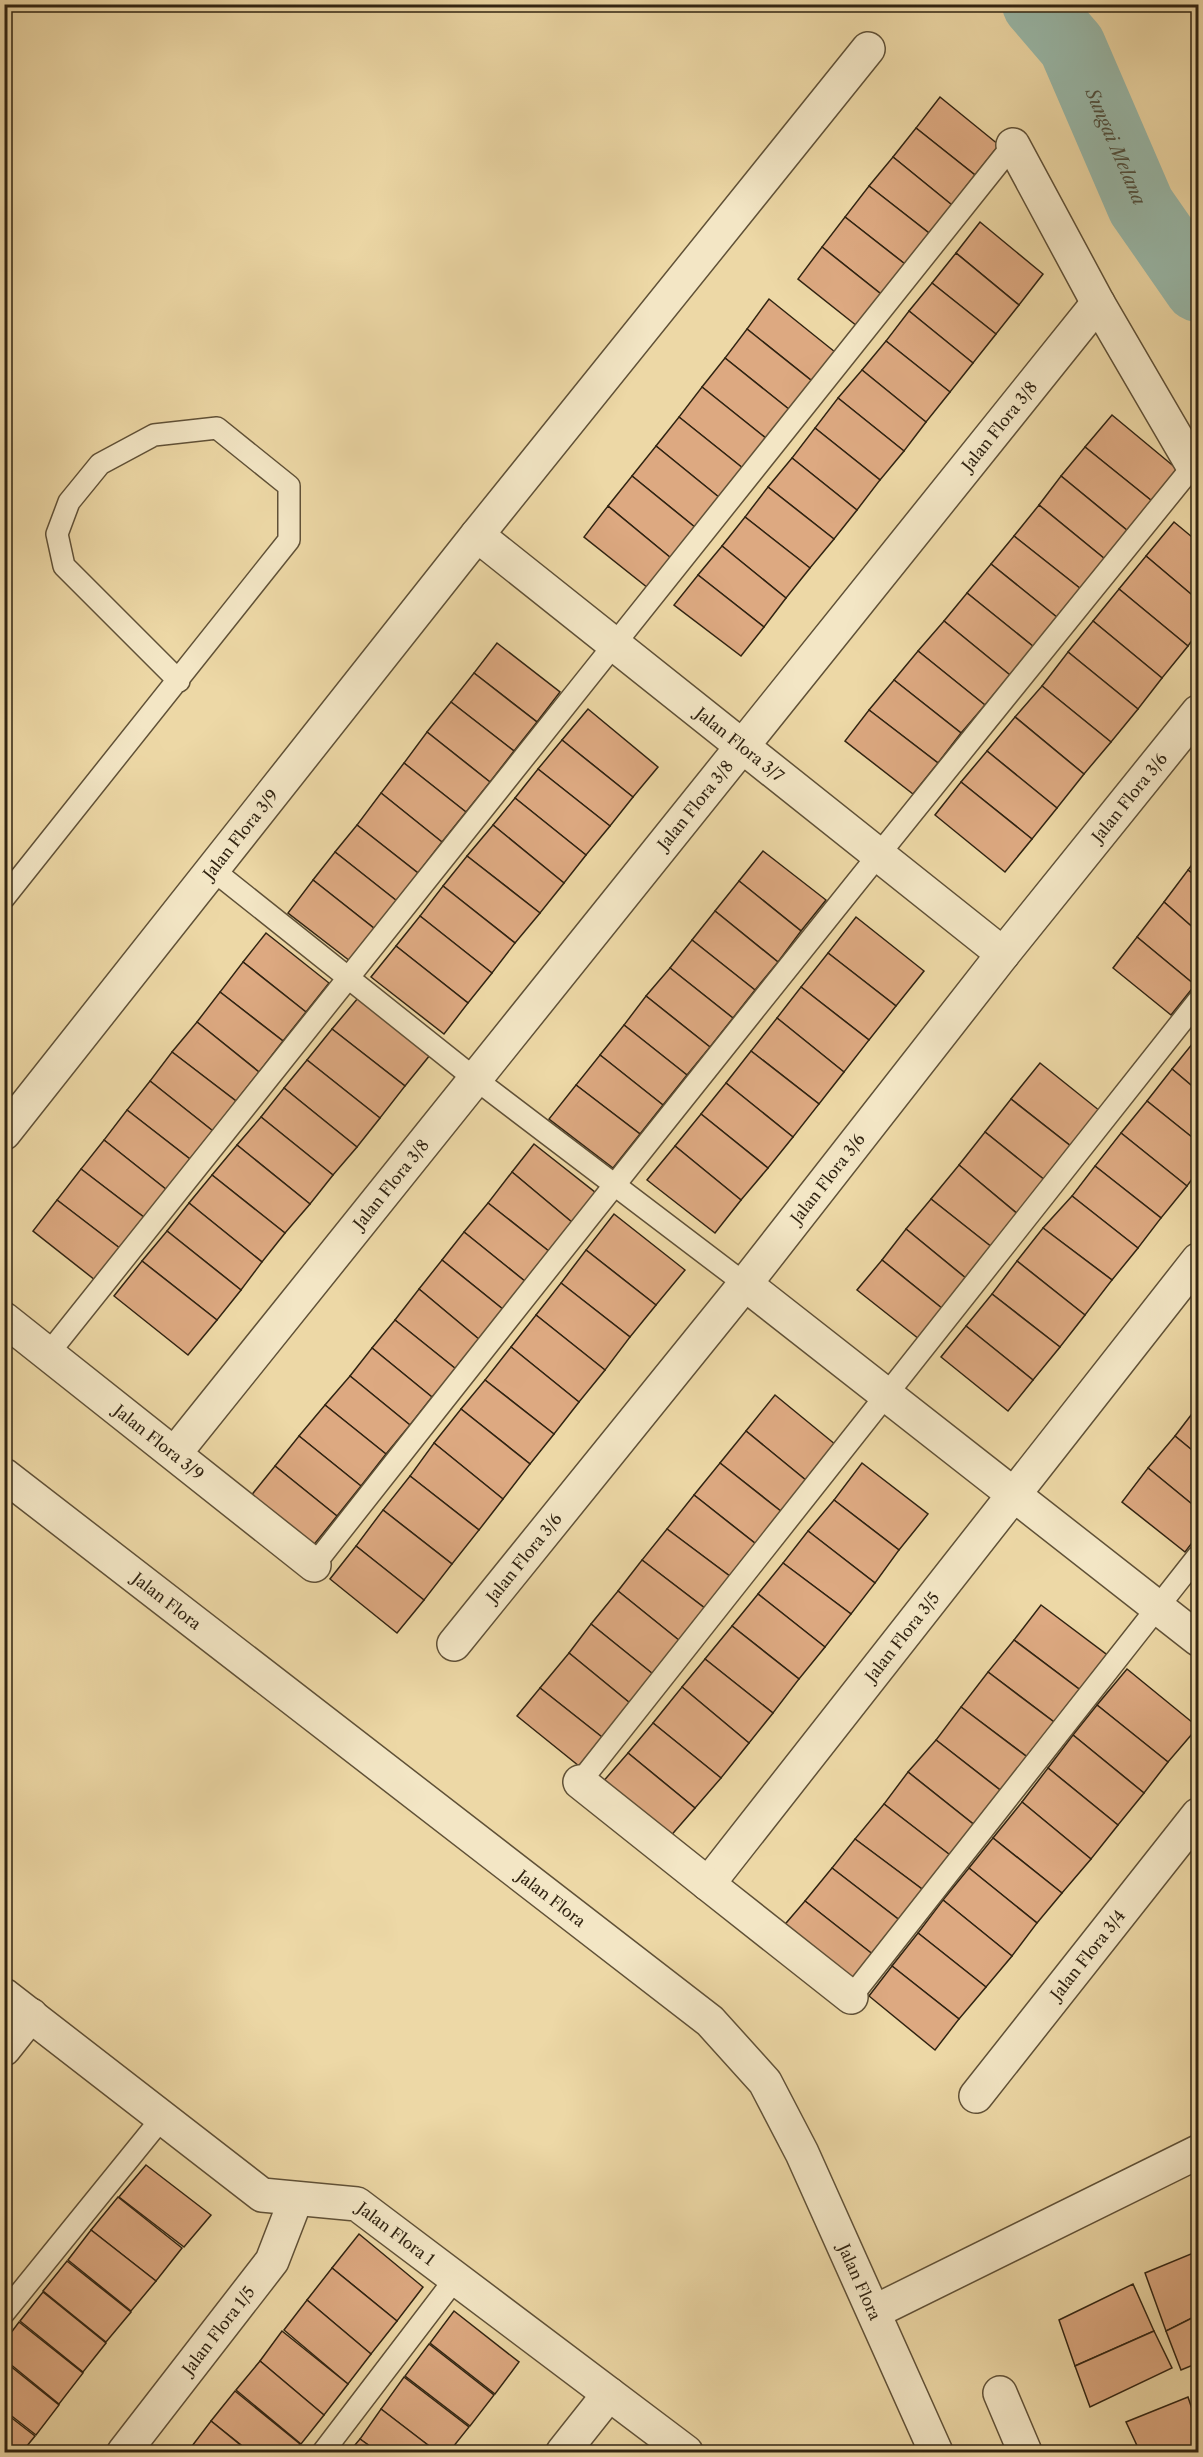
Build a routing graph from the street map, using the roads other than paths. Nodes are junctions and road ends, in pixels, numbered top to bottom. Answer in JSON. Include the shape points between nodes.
{"nodes":[{"id":1,"x":868,"y":49,"type":"dead end"},
{"id":2,"x":1013,"y":146,"type":"joint"},
{"id":3,"x":1098,"y":303,"type":"junction"},
{"id":4,"x":1193,"y":466,"type":"joint"},
{"id":5,"x":477,"y":535,"type":"junction"},
{"id":6,"x":614,"y":645,"type":"junction"},
{"id":7,"x":179,"y":681,"type":"junction"},
{"id":8,"x":1198,"y":712,"type":"edge"},
{"id":9,"x":741,"y":746,"type":"junction"},
{"id":10,"x":878,"y":853,"type":"junction"},
{"id":11,"x":213,"y":870,"type":"junction"},
{"id":12,"x":4,"y":898,"type":"edge"},
{"id":13,"x":1003,"y":954,"type":"junction"},
{"id":14,"x":350,"y":979,"type":"junction"},
{"id":15,"x":1198,"y":1002,"type":"edge"},
{"id":16,"x":474,"y":1078,"type":"junction"},
{"id":17,"x":4,"y":1133,"type":"edge"},
{"id":18,"x":612,"y":1185,"type":"junction"},
{"id":19,"x":1198,"y":1260,"type":"edge"},
{"id":20,"x":745,"y":1284,"type":"junction"},
{"id":21,"x":4,"y":1319,"type":"edge"},
{"id":22,"x":48,"y":1354,"type":"junction"},
{"id":23,"x":887,"y":1396,"type":"junction"},
{"id":24,"x":174,"y":1453,"type":"junction"},
{"id":25,"x":4,"y":1475,"type":"edge"},
{"id":26,"x":1012,"y":1495,"type":"junction"},
{"id":27,"x":1198,"y":1556,"type":"edge"},
{"id":28,"x":314,"y":1565,"type":"joint"},
{"id":29,"x":1158,"y":1607,"type":"junction"},
{"id":30,"x":1198,"y":1639,"type":"edge"},
{"id":31,"x":454,"y":1644,"type":"dead end"},
{"id":32,"x":580,"y":1782,"type":"joint"},
{"id":33,"x":1198,"y":1815,"type":"edge"},
{"id":34,"x":708,"y":1884,"type":"junction"},
{"id":35,"x":4,"y":1995,"type":"edge"},
{"id":36,"x":851,"y":1997,"type":"joint"},
{"id":37,"x":31,"y":2015,"type":"junction"},
{"id":38,"x":4,"y":2049,"type":"edge"},
{"id":39,"x":976,"y":2096,"type":"dead end"},
{"id":40,"x":162,"y":2118,"type":"junction"},
{"id":41,"x":1198,"y":2151,"type":"edge"},
{"id":42,"x":296,"y":2199,"type":"junction"},
{"id":43,"x":456,"y":2279,"type":"junction"},
{"id":44,"x":874,"y":2312,"type":"junction"},
{"id":45,"x":4,"y":2313,"type":"edge"},
{"id":46,"x":1000,"y":2393,"type":"dead end"},
{"id":47,"x":609,"y":2394,"type":"junction"},
{"id":48,"x":123,"y":2452,"type":"edge"},
{"id":49,"x":323,"y":2452,"type":"edge"},
{"id":50,"x":563,"y":2452,"type":"edge"},
{"id":51,"x":686,"y":2452,"type":"edge"},
{"id":52,"x":936,"y":2452,"type":"edge"},
{"id":53,"x":1025,"y":2452,"type":"edge"}],
"edges":[{"from":1,"to":5,"type":"street","name":"Jalan Flora 3/9"},
{"from":2,"to":3,"type":"street"},
{"from":2,"to":6,"type":"lane"},
{"from":3,"to":4,"type":"street"},
{"from":3,"to":9,"type":"street","name":"Jalan Flora 3/8"},
{"from":4,"to":10,"type":"lane"},
{"from":5,"to":6,"type":"street","name":"Jalan Flora 3/7"},
{"from":5,"to":11,"type":"street","name":"Jalan Flora 3/9"},
{"from":6,"to":9,"type":"street","name":"Jalan Flora 3/7"},
{"from":6,"to":14,"type":"lane"},
{"from":7,"to":7,"type":"lane","via":[[290,540],[289,486],[216,428],[154,435],[100,464],[69,502],[57,534],[64,566]]},
{"from":7,"to":12,"type":"lane"},
{"from":8,"to":13,"type":"street","name":"Jalan Flora 3/6"},
{"from":9,"to":10,"type":"street","name":"Jalan Flora 3/7"},
{"from":9,"to":16,"type":"street","name":"Jalan Flora 3/8"},
{"from":10,"to":13,"type":"street","name":"Jalan Flora 3/7"},
{"from":10,"to":18,"type":"lane"},
{"from":11,"to":14,"type":"lane"},
{"from":11,"to":17,"type":"street","name":"Jalan Flora 3/9"},
{"from":13,"to":20,"type":"street","name":"Jalan Flora 3/6"},
{"from":14,"to":16,"type":"lane"},
{"from":14,"to":22,"type":"lane"},
{"from":15,"to":23,"type":"lane"},
{"from":16,"to":18,"type":"lane"},
{"from":16,"to":24,"type":"street","name":"Jalan Flora 3/8"},
{"from":18,"to":20,"type":"lane"},
{"from":18,"to":28,"type":"lane"},
{"from":19,"to":26,"type":"street","name":"Jalan Flora 3/5"},
{"from":20,"to":23,"type":"street"},
{"from":20,"to":31,"type":"street","name":"Jalan Flora 3/6"},
{"from":21,"to":22,"type":"street","name":"Jalan Flora 3/9"},
{"from":22,"to":24,"type":"street","name":"Jalan Flora 3/9"},
{"from":23,"to":26,"type":"street"},
{"from":23,"to":32,"type":"lane"},
{"from":24,"to":28,"type":"street","name":"Jalan Flora 3/9"},
{"from":25,"to":44,"type":"street","name":"Jalan Flora","via":[[710,2021],[765,2082],[802,2153]]},
{"from":26,"to":29,"type":"street"},
{"from":26,"to":34,"type":"street","name":"Jalan Flora 3/5"},
{"from":27,"to":29,"type":"lane"},
{"from":29,"to":30,"type":"street"},
{"from":29,"to":36,"type":"lane"},
{"from":32,"to":34,"type":"street"},
{"from":33,"to":39,"type":"street","name":"Jalan Flora 3/4"},
{"from":34,"to":36,"type":"street"},
{"from":35,"to":37,"type":"street","name":"Jalan Flora 1"},
{"from":37,"to":38,"type":"street"},
{"from":37,"to":40,"type":"street","name":"Jalan Flora 1"},
{"from":40,"to":42,"type":"street","name":"Jalan Flora 1","via":[[262,2196]]},
{"from":40,"to":45,"type":"lane"},
{"from":41,"to":44,"type":"street"},
{"from":42,"to":43,"type":"street","name":"Jalan Flora 1","via":[[357,2204]]},
{"from":42,"to":48,"type":"street","name":"Jalan Flora 1/5","via":[[272,2261]]},
{"from":43,"to":47,"type":"street","name":"Jalan Flora 1"},
{"from":43,"to":49,"type":"lane"},
{"from":44,"to":52,"type":"street","name":"Jalan Flora"},
{"from":46,"to":53,"type":"street"},
{"from":47,"to":50,"type":"street"},
{"from":47,"to":51,"type":"street","name":"Jalan Flora 1"}]}
